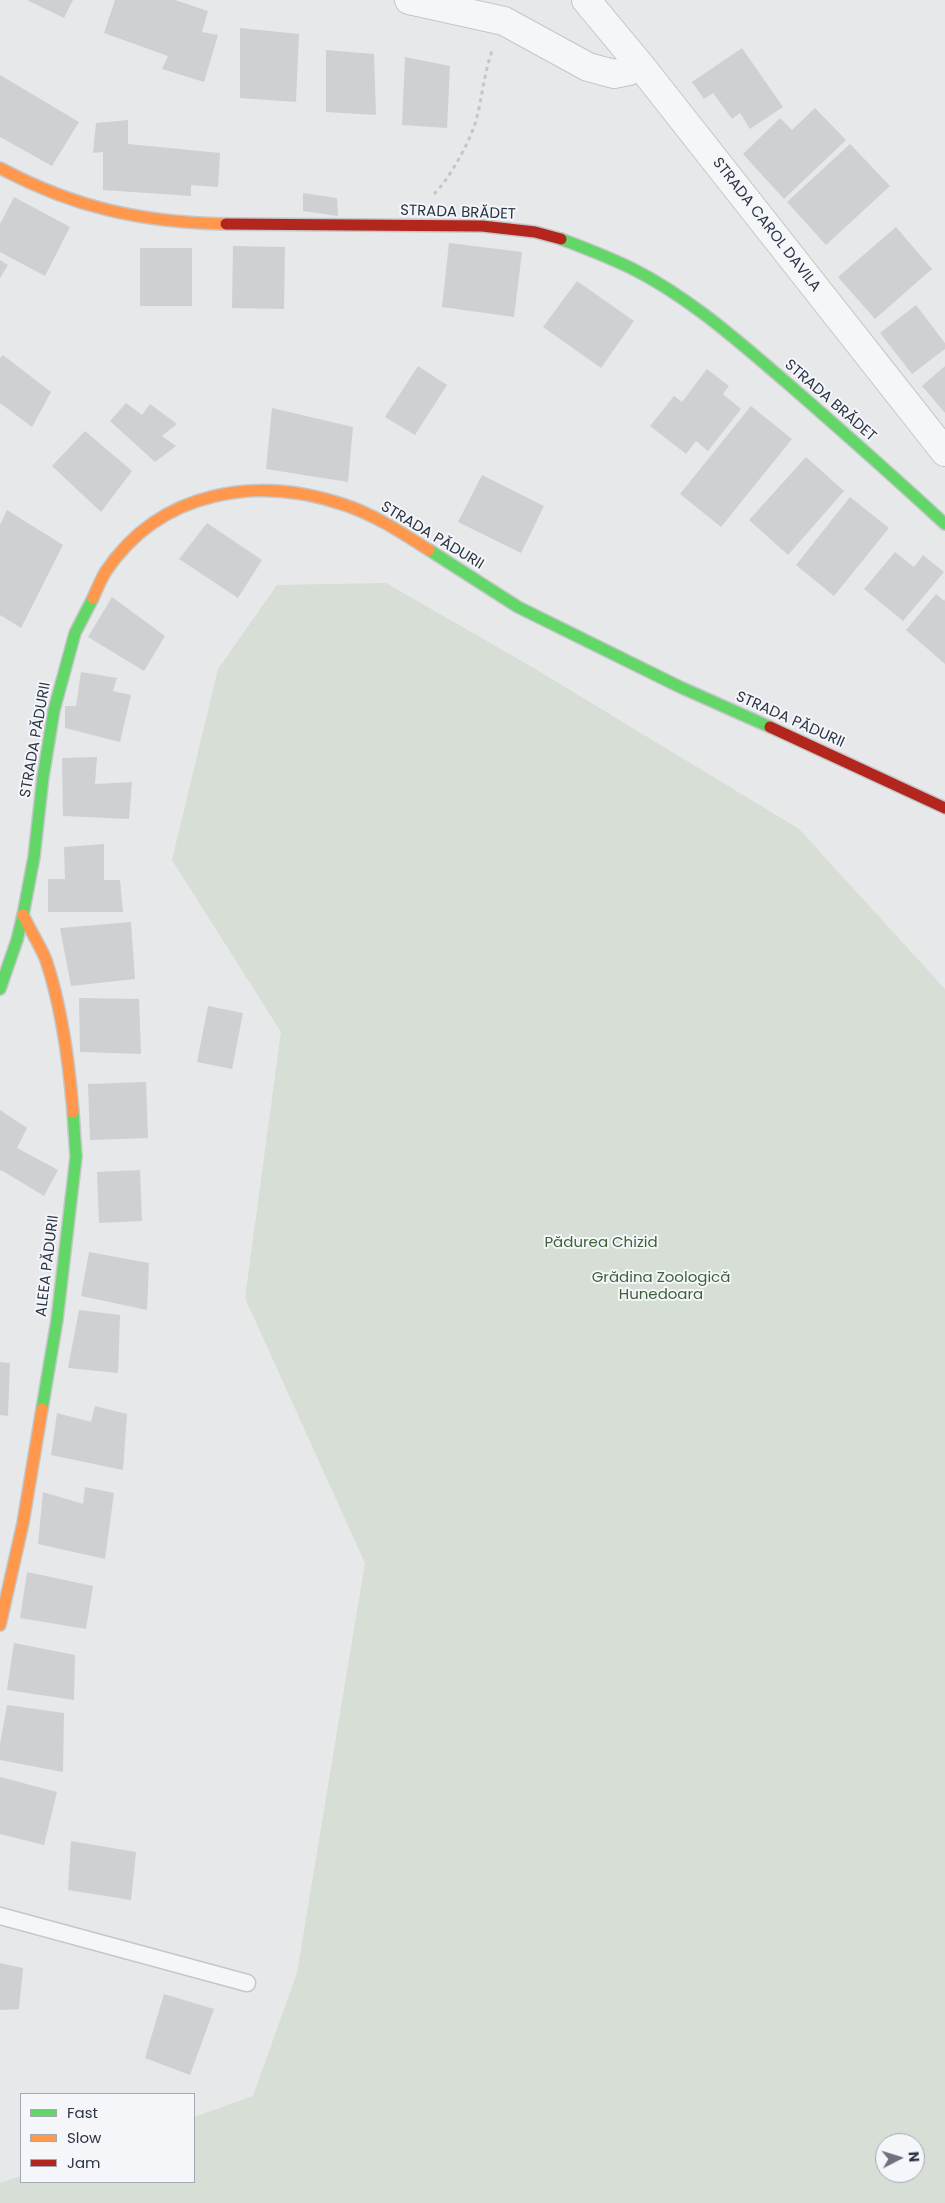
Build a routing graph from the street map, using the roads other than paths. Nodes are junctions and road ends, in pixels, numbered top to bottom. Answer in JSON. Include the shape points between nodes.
{"nodes":[{"id":1,"x":409,"y":0,"type":"edge"},
{"id":2,"x":586,"y":0,"type":"edge"},
{"id":3,"x":640,"y":65,"type":"junction"},
{"id":4,"x":0,"y":168,"type":"edge"},
{"id":5,"x":945,"y":452,"type":"edge"},
{"id":6,"x":945,"y":524,"type":"edge"},
{"id":7,"x":945,"y":808,"type":"edge"},
{"id":8,"x":22,"y":915,"type":"junction"},
{"id":9,"x":0,"y":989,"type":"edge"},
{"id":10,"x":0,"y":1625,"type":"edge"},
{"id":11,"x":0,"y":1916,"type":"edge"},
{"id":12,"x":247,"y":1983,"type":"dead end"}],
"edges":[{"from":1,"to":3,"type":"street","via":[[504,21],[588,67],[614,74]]},
{"from":2,"to":3,"type":"street","name":"STRADA CAROL DAVILA"},
{"from":3,"to":5,"type":"street","name":"STRADA CAROL DAVILA"},
{"from":4,"to":6,"type":"street","name":"STRADA BRĂDET","via":[[52,195],[90,208],[138,218],[181,223],[322,227],[494,226],[537,232],[591,249],[651,276],[713,320],[824,414]]},
{"from":7,"to":8,"type":"street","name":"STRADA PĂDURII","via":[[680,687],[518,607],[391,526],[353,508],[308,496],[254,489],[194,501],[164,516],[133,540],[106,571],[75,633],[54,710],[34,857]]},
{"from":8,"to":9,"type":"street","name":"STRADA PĂDURII"},
{"from":8,"to":10,"type":"street","name":"ALEEA PĂDURII","via":[[45,958],[56,997],[70,1080],[76,1157],[54,1339],[23,1523]]},
{"from":11,"to":12,"type":"lane"}]}
